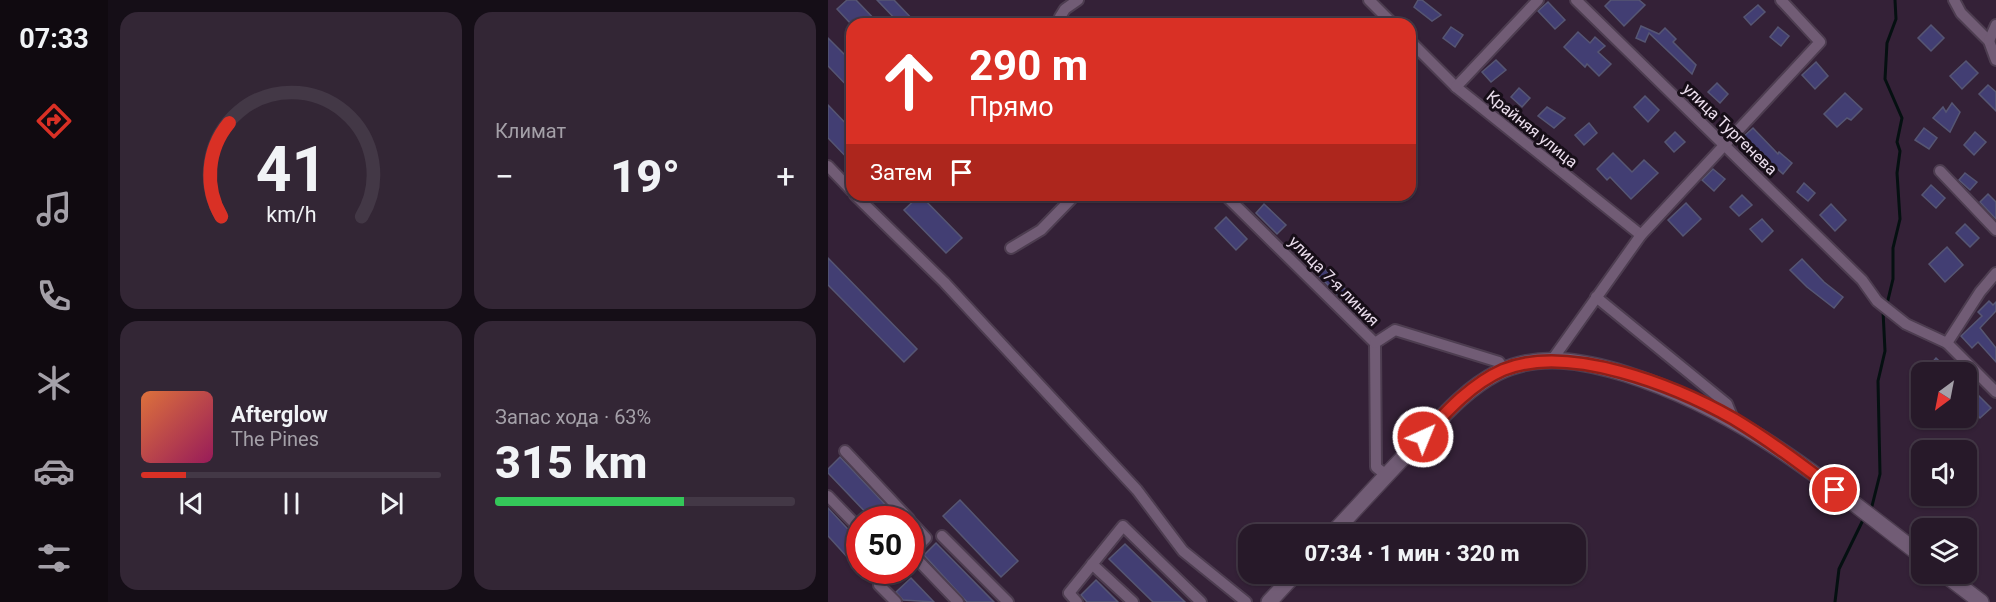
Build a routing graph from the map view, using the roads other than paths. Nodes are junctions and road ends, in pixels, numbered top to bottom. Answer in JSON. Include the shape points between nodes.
{"nodes":[{"id":1,"x":1078,"y":0,"type":"edge"},
{"id":2,"x":1369,"y":0,"type":"edge"},
{"id":3,"x":1538,"y":0,"type":"edge"},
{"id":4,"x":1576,"y":0,"type":"edge"},
{"id":5,"x":1781,"y":0,"type":"edge"},
{"id":6,"x":1954,"y":0,"type":"edge"},
{"id":7,"x":1060,"y":18,"type":"edge"},
{"id":8,"x":1387,"y":18,"type":"edge"},
{"id":9,"x":1996,"y":25,"type":"edge"},
{"id":10,"x":1989,"y":41,"type":"junction"},
{"id":11,"x":1416,"y":47,"type":"edge"},
{"id":12,"x":1996,"y":60,"type":"edge"},
{"id":13,"x":1456,"y":87,"type":"junction"},
{"id":14,"x":1725,"y":144,"type":"junction"},
{"id":15,"x":828,"y":166,"type":"edge"},
{"id":16,"x":1940,"y":171,"type":"dead end"},
{"id":17,"x":846,"y":185,"type":"edge"},
{"id":18,"x":861,"y":201,"type":"edge"},
{"id":19,"x":1069,"y":201,"type":"edge"},
{"id":20,"x":1231,"y":201,"type":"edge"},
{"id":21,"x":1996,"y":230,"type":"edge"},
{"id":22,"x":1641,"y":235,"type":"junction"},
{"id":23,"x":1011,"y":248,"type":"dead end"},
{"id":24,"x":1996,"y":273,"type":"edge"},
{"id":25,"x":1596,"y":297,"type":"junction"},
{"id":26,"x":1947,"y":343,"type":"junction"},
{"id":27,"x":1376,"y":344,"type":"junction"},
{"id":28,"x":1552,"y":360,"type":"junction"},
{"id":29,"x":1504,"y":369,"type":"junction"},
{"id":30,"x":1996,"y":392,"type":"edge"},
{"id":31,"x":1732,"y":418,"type":"junction"},
{"id":32,"x":845,"y":450,"type":"dead end"},
{"id":33,"x":1386,"y":475,"type":"junction"},
{"id":34,"x":828,"y":496,"type":"edge"},
{"id":35,"x":897,"y":506,"type":"edge"},
{"id":36,"x":846,"y":515,"type":"edge"},
{"id":37,"x":1341,"y":524,"type":"edge"},
{"id":38,"x":942,"y":536,"type":"dead end"},
{"id":39,"x":1911,"y":548,"type":"edge"},
{"id":40,"x":1092,"y":564,"type":"junction"},
{"id":41,"x":924,"y":567,"type":"edge"},
{"id":42,"x":880,"y":584,"type":"edge"},
{"id":43,"x":1286,"y":584,"type":"edge"},
{"id":44,"x":1957,"y":584,"type":"edge"},
{"id":45,"x":896,"y":602,"type":"edge"},
{"id":46,"x":958,"y":602,"type":"edge"},
{"id":47,"x":1008,"y":602,"type":"edge"},
{"id":48,"x":1077,"y":602,"type":"edge"},
{"id":49,"x":1133,"y":602,"type":"edge"},
{"id":50,"x":1201,"y":602,"type":"edge"},
{"id":51,"x":1246,"y":602,"type":"edge"},
{"id":52,"x":1269,"y":602,"type":"edge"},
{"id":53,"x":1981,"y":602,"type":"edge"}],
"edges":[{"from":1,"to":7,"type":"street"},
{"from":2,"to":8,"type":"street"},
{"from":3,"to":13,"type":"street"},
{"from":4,"to":14,"type":"street","name":"улица Тургенева"},
{"from":5,"to":14,"type":"street","via":[[1820,42]]},
{"from":6,"to":10,"type":"street","via":[[1961,13]]},
{"from":9,"to":10,"type":"street"},
{"from":10,"to":12,"type":"street"},
{"from":11,"to":13,"type":"street","name":"Крайняя улица"},
{"from":13,"to":22,"type":"street","name":"Крайняя улица"},
{"from":14,"to":22,"type":"street"},
{"from":14,"to":26,"type":"street","name":"улица Тургенева","via":[[1862,280],[1877,301],[1906,324]]},
{"from":15,"to":17,"type":"street"},
{"from":16,"to":21,"type":"street"},
{"from":18,"to":51,"type":"street","via":[[945,282],[1129,482],[1183,551]]},
{"from":19,"to":23,"type":"street","via":[[1041,230]]},
{"from":20,"to":27,"type":"street","name":"улица 7-я линия"},
{"from":22,"to":25,"type":"street"},
{"from":24,"to":26,"type":"street"},
{"from":25,"to":28,"type":"street"},
{"from":25,"to":31,"type":"street","via":[[1726,404]]},
{"from":26,"to":30,"type":"street"},
{"from":27,"to":29,"type":"street","via":[[1395,330],[1499,362]]},
{"from":27,"to":33,"type":"street","name":"улица 7-я линия","via":[[1376,466]]},
{"from":28,"to":29,"type":"main road"},
{"from":28,"to":31,"type":"main road","via":[[1580,362],[1645,380]]},
{"from":29,"to":33,"type":"main road","via":[[1474,387],[1449,409]]},
{"from":31,"to":39,"type":"main road","via":[[1800,463]]},
{"from":32,"to":35,"type":"street"},
{"from":33,"to":37,"type":"main road"},
{"from":34,"to":36,"type":"street"},
{"from":38,"to":47,"type":"street"},
{"from":40,"to":48,"type":"street","via":[[1069,593]]},
{"from":40,"to":49,"type":"street"},
{"from":40,"to":50,"type":"street","via":[[1123,526]]},
{"from":41,"to":46,"type":"street"},
{"from":42,"to":45,"type":"street"},
{"from":43,"to":52,"type":"main road"},
{"from":44,"to":53,"type":"main road"}]}
